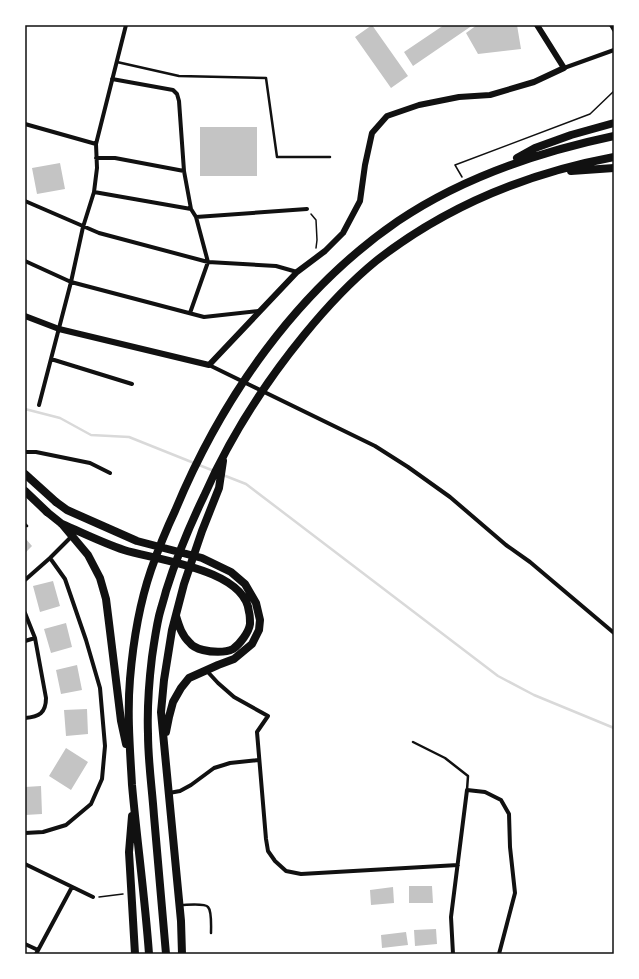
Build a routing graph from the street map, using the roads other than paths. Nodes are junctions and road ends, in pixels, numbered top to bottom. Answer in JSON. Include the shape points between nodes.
{"nodes":[{"id":1,"x":126,"y":25,"type":"edge"},
{"id":2,"x":537,"y":25,"type":"edge"},
{"id":3,"x":611,"y":25,"type":"edge"},
{"id":4,"x":614,"y":30,"type":"edge"},
{"id":5,"x":614,"y":50,"type":"edge"},
{"id":6,"x":117,"y":62,"type":"junction"},
{"id":7,"x":564,"y":68,"type":"junction"},
{"id":8,"x":112,"y":79,"type":"junction"},
{"id":9,"x":614,"y":123,"type":"edge"},
{"id":10,"x":25,"y":124,"type":"edge"},
{"id":11,"x":614,"y":136,"type":"edge"},
{"id":12,"x":96,"y":144,"type":"junction"},
{"id":13,"x":330,"y":157,"type":"dead end"},
{"id":14,"x":614,"y":157,"type":"edge"},
{"id":15,"x":96,"y":158,"type":"junction"},
{"id":16,"x":500,"y":168,"type":"junction"},
{"id":17,"x":614,"y":168,"type":"edge"},
{"id":18,"x":184,"y":171,"type":"junction"},
{"id":19,"x":552,"y":172,"type":"junction"},
{"id":20,"x":94,"y":192,"type":"junction"},
{"id":21,"x":25,"y":201,"type":"edge"},
{"id":22,"x":191,"y":209,"type":"junction"},
{"id":23,"x":307,"y":209,"type":"road end"},
{"id":24,"x":196,"y":218,"type":"junction"},
{"id":25,"x":83,"y":227,"type":"junction"},
{"id":26,"x":25,"y":261,"type":"edge"},
{"id":27,"x":208,"y":262,"type":"junction"},
{"id":28,"x":297,"y":272,"type":"junction"},
{"id":29,"x":71,"y":282,"type":"junction"},
{"id":30,"x":259,"y":311,"type":"junction"},
{"id":31,"x":190,"y":313,"type":"junction"},
{"id":32,"x":25,"y":316,"type":"edge"},
{"id":33,"x":59,"y":328,"type":"junction"},
{"id":34,"x":51,"y":359,"type":"junction"},
{"id":35,"x":209,"y":365,"type":"junction"},
{"id":36,"x":132,"y":384,"type":"dead end"},
{"id":37,"x":39,"y":405,"type":"dead end"},
{"id":38,"x":25,"y":452,"type":"edge"},
{"id":39,"x":224,"y":454,"type":"junction"},
{"id":40,"x":110,"y":473,"type":"dead end"},
{"id":41,"x":25,"y":474,"type":"edge"},
{"id":42,"x":25,"y":491,"type":"edge"},
{"id":43,"x":62,"y":524,"type":"junction"},
{"id":44,"x":72,"y":536,"type":"junction"},
{"id":45,"x":50,"y":558,"type":"junction"},
{"id":46,"x":25,"y":580,"type":"edge"},
{"id":47,"x":25,"y":613,"type":"edge"},
{"id":48,"x":176,"y":616,"type":"junction"},
{"id":49,"x":614,"y":633,"type":"edge"},
{"id":50,"x":35,"y":638,"type":"junction"},
{"id":51,"x":25,"y":641,"type":"edge"},
{"id":52,"x":206,"y":670,"type":"junction"},
{"id":53,"x":25,"y":718,"type":"edge"},
{"id":54,"x":413,"y":742,"type":"dead end"},
{"id":55,"x":165,"y":743,"type":"junction"},
{"id":56,"x":130,"y":754,"type":"junction"},
{"id":57,"x":259,"y":760,"type":"junction"},
{"id":58,"x":467,"y":790,"type":"junction"},
{"id":59,"x":169,"y":793,"type":"junction"},
{"id":60,"x":133,"y":796,"type":"junction"},
{"id":61,"x":25,"y":833,"type":"edge"},
{"id":62,"x":25,"y":864,"type":"edge"},
{"id":63,"x":458,"y":864,"type":"junction"},
{"id":64,"x":72,"y":887,"type":"junction"},
{"id":65,"x":93,"y":897,"type":"road end"},
{"id":66,"x":179,"y":905,"type":"junction"},
{"id":67,"x":211,"y":933,"type":"dead end"},
{"id":68,"x":25,"y":944,"type":"edge"},
{"id":69,"x":37,"y":952,"type":"edge"},
{"id":70,"x":136,"y":954,"type":"edge"},
{"id":71,"x":149,"y":954,"type":"edge"},
{"id":72,"x":166,"y":954,"type":"edge"},
{"id":73,"x":182,"y":954,"type":"edge"},
{"id":74,"x":453,"y":954,"type":"edge"},
{"id":75,"x":499,"y":954,"type":"edge"}],
"edges":[{"from":1,"to":6,"type":"street"},
{"from":2,"to":7,"type":"street"},
{"from":3,"to":4,"type":"street"},
{"from":5,"to":7,"type":"street"},
{"from":6,"to":8,"type":"street"},
{"from":6,"to":13,"type":"lane","via":[[179,76],[266,78],[277,157]]},
{"from":7,"to":28,"type":"street","via":[[534,82],[490,94],[419,105],[387,116],[372,133],[360,201],[343,233],[325,251]]},
{"from":8,"to":12,"type":"street"},
{"from":8,"to":18,"type":"street","via":[[173,90],[177,94]]},
{"from":9,"to":16,"type":"main road","via":[[535,148]]},
{"from":10,"to":12,"type":"street"},
{"from":11,"to":16,"type":"main road","via":[[547,152]]},
{"from":12,"to":15,"type":"street"},
{"from":14,"to":19,"type":"main road"},
{"from":15,"to":18,"type":"street","via":[[115,158]]},
{"from":15,"to":20,"type":"street"},
{"from":16,"to":56,"type":"main road","via":[[436,199],[400,220],[349,259],[292,318],[234,396],[198,459],[151,571],[137,629],[130,681]]},
{"from":17,"to":19,"type":"main road"},
{"from":18,"to":22,"type":"street"},
{"from":19,"to":39,"type":"main road","via":[[473,201],[427,226],[375,262],[342,292],[277,369]]},
{"from":20,"to":22,"type":"street"},
{"from":20,"to":25,"type":"street"},
{"from":21,"to":25,"type":"street"},
{"from":22,"to":24,"type":"street"},
{"from":23,"to":24,"type":"street"},
{"from":24,"to":27,"type":"street"},
{"from":25,"to":27,"type":"street"},
{"from":25,"to":29,"type":"street"},
{"from":26,"to":29,"type":"street"},
{"from":27,"to":28,"type":"street","via":[[276,266]]},
{"from":27,"to":31,"type":"street"},
{"from":28,"to":30,"type":"street"},
{"from":29,"to":31,"type":"street"},
{"from":29,"to":33,"type":"street"},
{"from":30,"to":31,"type":"street","via":[[204,317]]},
{"from":30,"to":35,"type":"street"},
{"from":32,"to":33,"type":"street"},
{"from":33,"to":34,"type":"street"},
{"from":33,"to":35,"type":"street"},
{"from":34,"to":36,"type":"street"},
{"from":34,"to":37,"type":"street"},
{"from":35,"to":49,"type":"street","via":[[376,446],[408,467],[450,497]]},
{"from":38,"to":40,"type":"street","via":[[90,463]]},
{"from":39,"to":48,"type":"main road","via":[[219,488],[184,584]]},
{"from":39,"to":72,"type":"main road","via":[[198,508],[170,579],[159,614],[152,656],[148,749]]},
{"from":41,"to":52,"type":"main road","via":[[56,502],[78,516],[137,540],[202,558],[230,572],[245,584],[256,603],[260,620],[259,630],[252,644],[234,658]]},
{"from":42,"to":43,"type":"main road"},
{"from":43,"to":44,"type":"main road"},
{"from":43,"to":48,"type":"main road","via":[[125,550],[214,574],[238,591],[245,600],[250,624],[244,637],[232,649],[209,652],[190,644]]},
{"from":44,"to":45,"type":"street"},
{"from":44,"to":56,"type":"main road","via":[[88,555],[100,578],[106,599],[121,720]]},
{"from":45,"to":46,"type":"street"},
{"from":45,"to":61,"type":"street","via":[[66,579],[86,640],[100,688],[105,746],[102,779],[91,804],[66,825],[43,832]]},
{"from":47,"to":50,"type":"street"},
{"from":48,"to":55,"type":"main road","via":[[161,712]]},
{"from":50,"to":51,"type":"street"},
{"from":50,"to":53,"type":"street","via":[[46,703],[38,716]]},
{"from":52,"to":55,"type":"main road","via":[[189,678],[173,702]]},
{"from":52,"to":57,"type":"street","via":[[234,697],[268,716],[257,732]]},
{"from":54,"to":58,"type":"lane","via":[[445,758],[468,776]]},
{"from":55,"to":59,"type":"main road"},
{"from":56,"to":60,"type":"main road"},
{"from":57,"to":59,"type":"street","via":[[230,763],[214,768],[192,785]]},
{"from":57,"to":63,"type":"street","via":[[268,851],[286,871],[301,874]]},
{"from":58,"to":63,"type":"street"},
{"from":58,"to":75,"type":"street","via":[[485,792],[501,800],[509,814],[514,893]]},
{"from":59,"to":66,"type":"main road"},
{"from":60,"to":70,"type":"main road","via":[[129,852]]},
{"from":60,"to":71,"type":"main road"},
{"from":62,"to":64,"type":"street"},
{"from":63,"to":74,"type":"street","via":[[451,917]]},
{"from":64,"to":65,"type":"street"},
{"from":64,"to":69,"type":"street"},
{"from":66,"to":67,"type":"lane","via":[[208,907],[211,912]]},
{"from":66,"to":73,"type":"main road"},
{"from":68,"to":69,"type":"street"}]}
